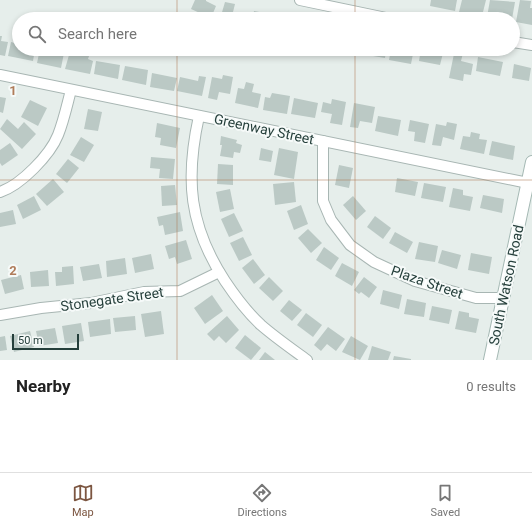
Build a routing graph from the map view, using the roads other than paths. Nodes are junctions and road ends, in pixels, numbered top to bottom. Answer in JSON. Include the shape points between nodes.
{"nodes":[{"id":1,"x":300,"y":0,"type":"edge"},
{"id":2,"x":357,"y":12,"type":"edge"},
{"id":3,"x":520,"y":43,"type":"edge"},
{"id":4,"x":532,"y":45,"type":"edge"},
{"id":5,"x":0,"y":75,"type":"edge"},
{"id":6,"x":71,"y":90,"type":"junction"},
{"id":7,"x":199,"y":116,"type":"junction"},
{"id":8,"x":323,"y":141,"type":"junction"},
{"id":9,"x":532,"y":162,"type":"edge"},
{"id":10,"x":528,"y":183,"type":"junction"},
{"id":11,"x":0,"y":192,"type":"edge"},
{"id":12,"x":219,"y":272,"type":"junction"},
{"id":13,"x":503,"y":298,"type":"junction"},
{"id":14,"x":0,"y":315,"type":"edge"},
{"id":15,"x":307,"y":360,"type":"edge"},
{"id":16,"x":490,"y":360,"type":"edge"}],
"edges":[{"from":1,"to":2,"type":"street"},
{"from":3,"to":4,"type":"street"},
{"from":5,"to":6,"type":"street","name":"Greenway Street"},
{"from":6,"to":7,"type":"street","name":"Greenway Street"},
{"from":6,"to":11,"type":"street","via":[[58,136],[51,148],[27,175]]},
{"from":7,"to":8,"type":"street","name":"Greenway Street"},
{"from":7,"to":12,"type":"street","via":[[191,159],[194,211],[210,256]]},
{"from":8,"to":10,"type":"street","name":"Greenway Street"},
{"from":8,"to":13,"type":"street","name":"Plaza Street","via":[[323,201],[331,220],[350,245],[374,262],[415,281],[476,298]]},
{"from":9,"to":10,"type":"main road","name":"South Watson Road"},
{"from":10,"to":13,"type":"main road","name":"South Watson Road"},
{"from":12,"to":14,"type":"street","name":"Stonegate Street","via":[[180,291],[144,292],[91,304],[41,308]]},
{"from":12,"to":15,"type":"street","via":[[233,293],[261,324]]},
{"from":13,"to":16,"type":"main road","name":"South Watson Road"}]}
